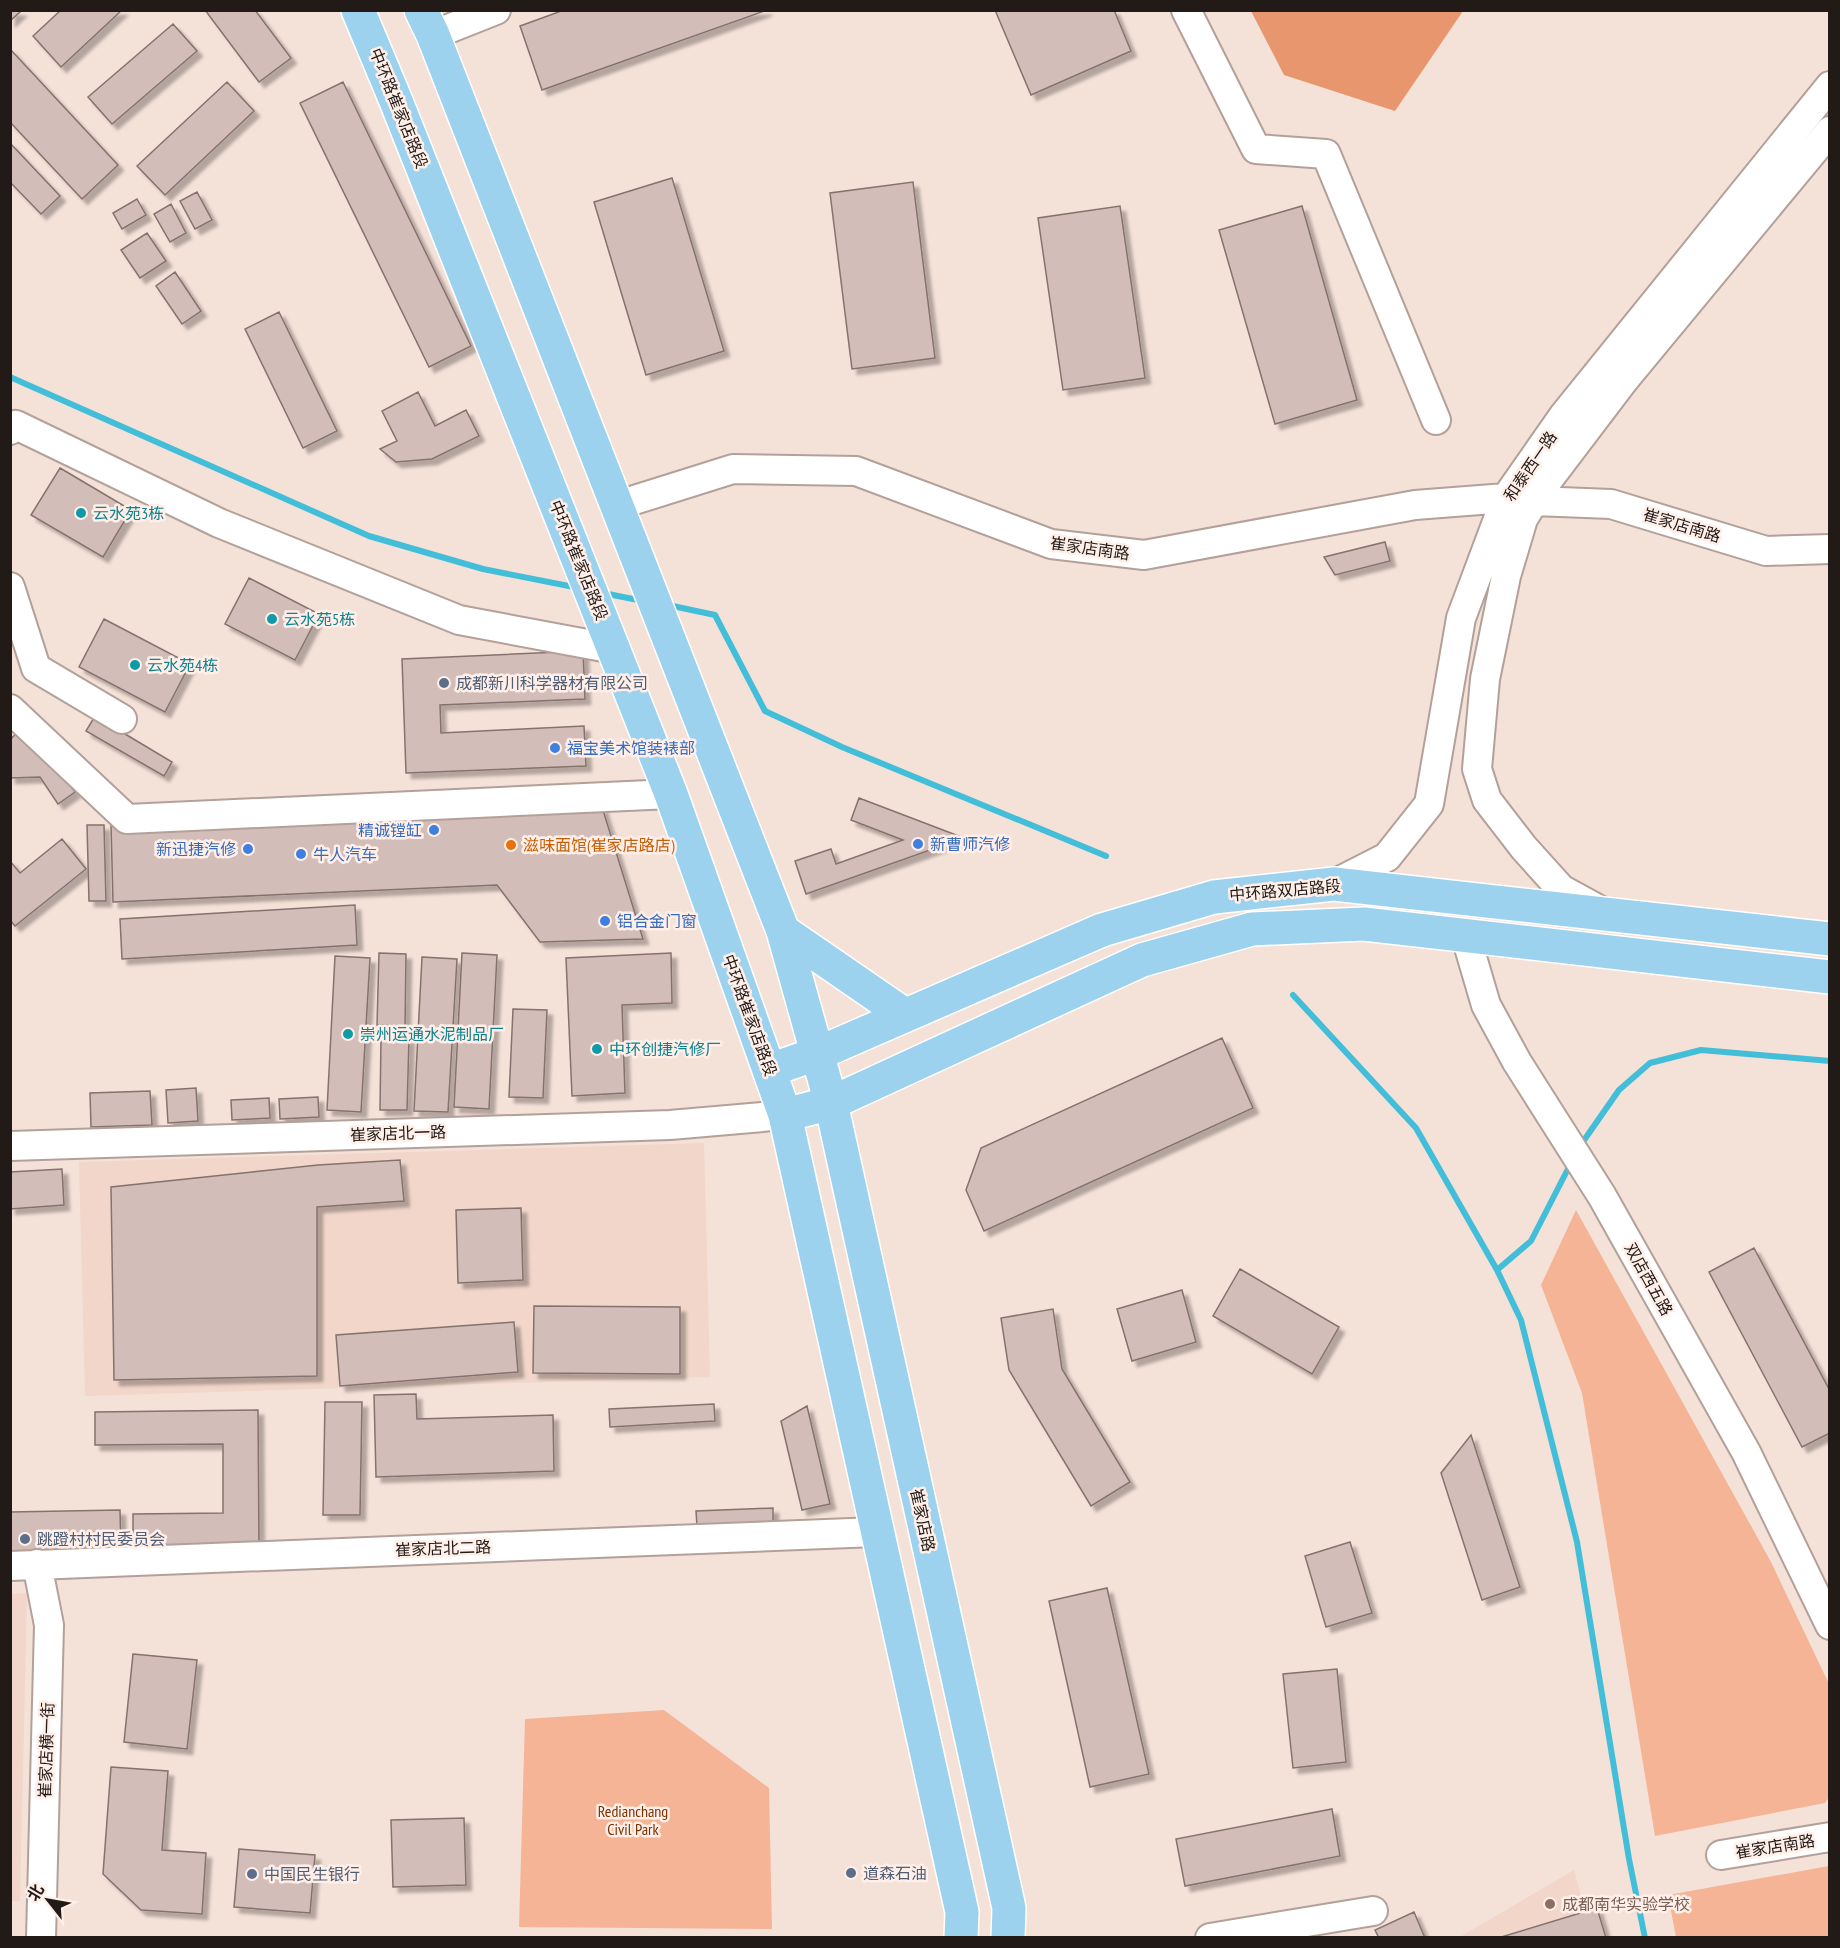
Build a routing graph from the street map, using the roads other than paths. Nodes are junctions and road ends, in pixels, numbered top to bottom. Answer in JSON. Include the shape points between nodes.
{"nodes":[{"id":1,"x":358,"y":10,"type":"edge"},
{"id":2,"x":496,"y":10,"type":"edge"},
{"id":3,"x":1186,"y":10,"type":"edge"},
{"id":4,"x":427,"y":23,"type":"edge"},
{"id":5,"x":1830,"y":86,"type":"edge"},
{"id":6,"x":1830,"y":131,"type":"edge"},
{"id":7,"x":1436,"y":420,"type":"dead end"},
{"id":8,"x":10,"y":430,"type":"edge"},
{"id":9,"x":1506,"y":498,"type":"junction"},
{"id":10,"x":1534,"y":501,"type":"junction"},
{"id":11,"x":615,"y":506,"type":"junction"},
{"id":12,"x":1830,"y":549,"type":"edge"},
{"id":13,"x":10,"y":587,"type":"edge"},
{"id":14,"x":611,"y":641,"type":"junction"},
{"id":15,"x":10,"y":709,"type":"edge"},
{"id":16,"x":122,"y":719,"type":"dead end"},
{"id":17,"x":671,"y":794,"type":"junction"},
{"id":18,"x":1334,"y":884,"type":"junction"},
{"id":19,"x":1610,"y":916,"type":"junction"},
{"id":20,"x":783,"y":931,"type":"junction"},
{"id":21,"x":1466,"y":937,"type":"junction"},
{"id":22,"x":1830,"y":939,"type":"edge"},
{"id":23,"x":1830,"y":977,"type":"edge"},
{"id":24,"x":904,"y":1015,"type":"junction"},
{"id":25,"x":819,"y":1053,"type":"junction"},
{"id":26,"x":770,"y":1070,"type":"junction"},
{"id":27,"x":831,"y":1103,"type":"junction"},
{"id":28,"x":785,"y":1115,"type":"junction"},
{"id":29,"x":10,"y":1146,"type":"edge"},
{"id":30,"x":876,"y":1532,"type":"junction"},
{"id":31,"x":24,"y":1565,"type":"edge"},
{"id":32,"x":1830,"y":1625,"type":"edge"},
{"id":33,"x":1830,"y":1837,"type":"edge"},
{"id":34,"x":1720,"y":1855,"type":"dead end"},
{"id":35,"x":1373,"y":1911,"type":"dead end"},
{"id":36,"x":41,"y":1938,"type":"edge"},
{"id":37,"x":961,"y":1938,"type":"edge"},
{"id":38,"x":1008,"y":1938,"type":"edge"},
{"id":39,"x":1210,"y":1938,"type":"edge"}],
"edges":[{"from":1,"to":14,"type":"main road","name":"中环路崔家店路段"},
{"from":2,"to":4,"type":"street"},
{"from":3,"to":7,"type":"street","via":[[1256,148],[1326,154]]},
{"from":4,"to":11,"type":"main road"},
{"from":5,"to":9,"type":"street","name":"和泰西一路","via":[[1564,415]]},
{"from":6,"to":10,"type":"street","name":"和泰西一路","via":[[1624,380]]},
{"from":8,"to":14,"type":"street","via":[[16,425],[219,523],[459,621]]},
{"from":9,"to":11,"type":"street","name":"崔家店南路","via":[[1415,505],[1144,555],[1051,544],[856,471],[733,469]]},
{"from":9,"to":18,"type":"street","name":"和泰西一路","via":[[1461,618],[1429,804],[1387,857]]},
{"from":10,"to":12,"type":"street","name":"崔家店南路","via":[[1611,504],[1767,550]]},
{"from":10,"to":19,"type":"street","name":"和泰西一路","via":[[1523,519],[1506,576],[1485,679],[1477,769],[1486,800],[1561,889]]},
{"from":11,"to":20,"type":"main road"},
{"from":13,"to":16,"type":"street","via":[[36,668]]},
{"from":14,"to":17,"type":"main road","name":"中环路崔家店路段"},
{"from":15,"to":17,"type":"street","via":[[127,819]]},
{"from":17,"to":26,"type":"main road","name":"中环路崔家店路段"},
{"from":18,"to":19,"type":"main road","name":"中环路双店路段"},
{"from":18,"to":24,"type":"main road","name":"中环路双店路段","via":[[1214,897],[1102,930]]},
{"from":19,"to":22,"type":"main road","name":"中环路双店路段"},
{"from":20,"to":24,"type":"main road"},
{"from":20,"to":25,"type":"main road"},
{"from":21,"to":23,"type":"main road"},
{"from":21,"to":27,"type":"main road","via":[[1364,924],[1252,929],[1142,960]]},
{"from":21,"to":32,"type":"street","name":"双店西五路","via":[[1486,1005],[1517,1062],[1602,1196],[1746,1452]]},
{"from":24,"to":25,"type":"main road","name":"中环路双店路段"},
{"from":25,"to":26,"type":"main road","name":"中环路双店路段"},
{"from":25,"to":27,"type":"main road"},
{"from":26,"to":28,"type":"main road","name":"中环路崔家店路段"},
{"from":27,"to":28,"type":"main road"},
{"from":27,"to":38,"type":"main road","name":"崔家店路","via":[[1009,1908]]},
{"from":28,"to":29,"type":"street","name":"崔家店北一路","via":[[670,1125]]},
{"from":28,"to":30,"type":"main road"},
{"from":30,"to":31,"type":"street","name":"崔家店北二路"},
{"from":30,"to":37,"type":"main road","via":[[962,1912]]},
{"from":31,"to":36,"type":"street","name":"崔家店横一街","via":[[49,1625]]},
{"from":33,"to":34,"type":"street","name":"崔家店南路"},
{"from":35,"to":39,"type":"street"}]}
